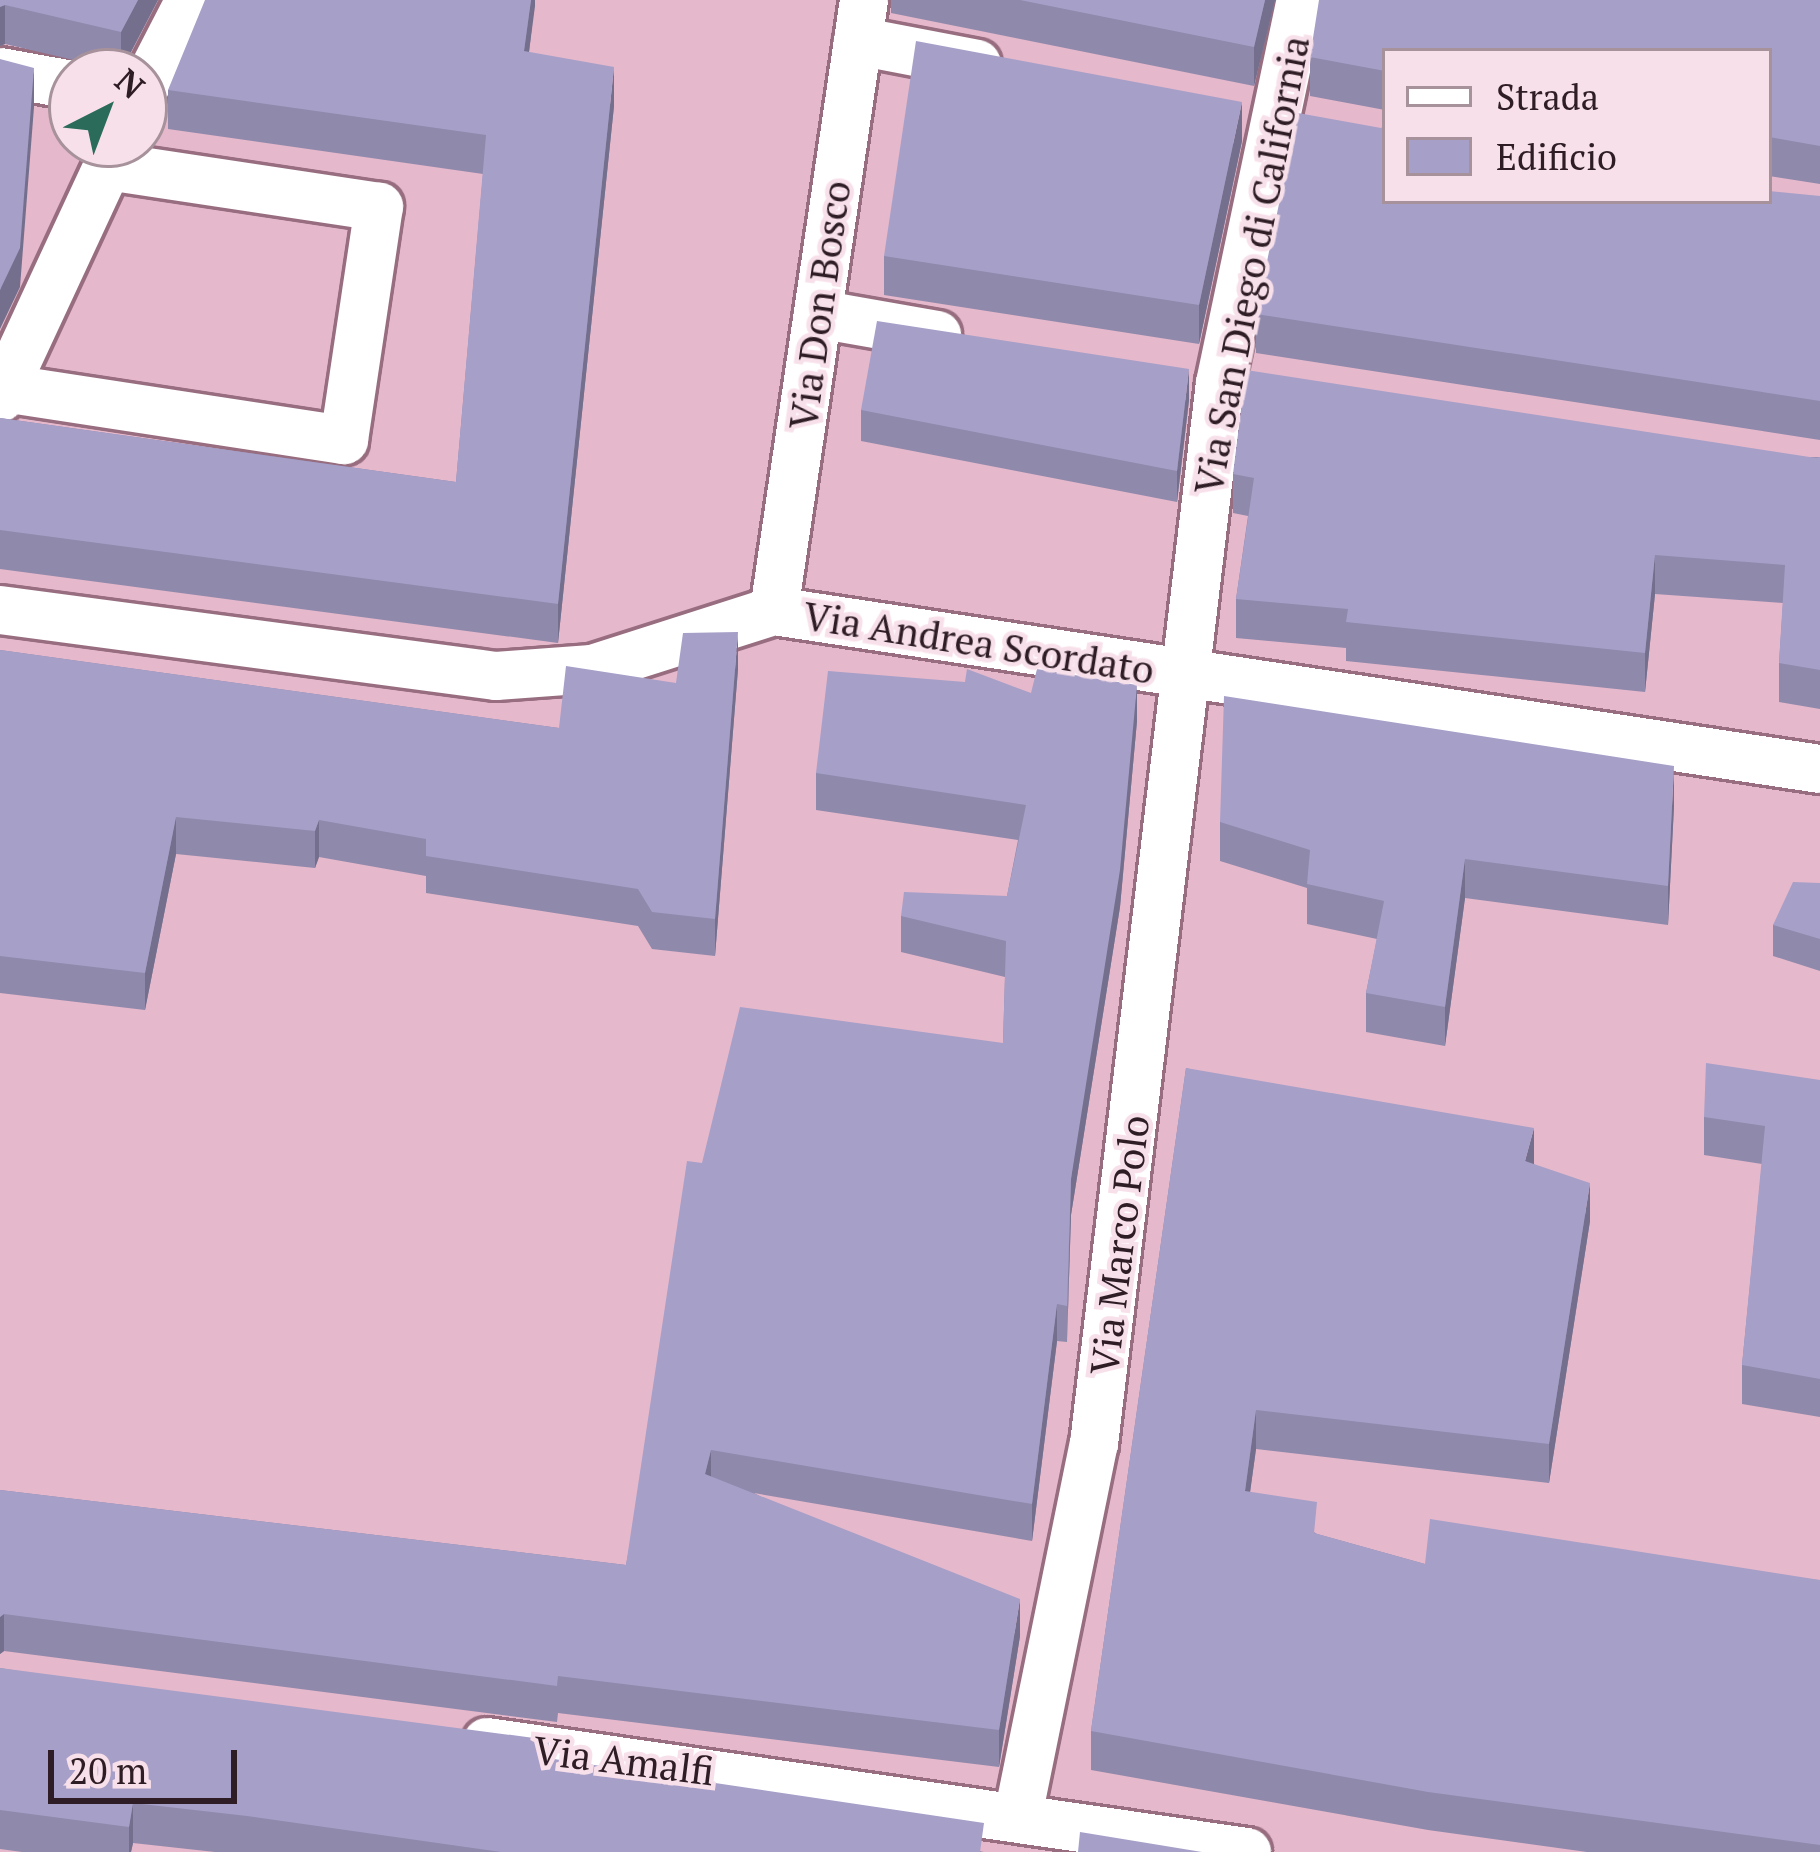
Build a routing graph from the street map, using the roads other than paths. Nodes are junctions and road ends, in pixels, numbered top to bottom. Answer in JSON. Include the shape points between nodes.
{"nodes":[{"id":1,"x":190,"y":0,"type":"edge"},
{"id":2,"x":1301,"y":0,"type":"edge"},
{"id":3,"x":861,"y":21,"type":"edge"},
{"id":4,"x":165,"y":48,"type":"edge"},
{"id":5,"x":0,"y":71,"type":"edge"},
{"id":6,"x":1022,"y":73,"type":"edge"},
{"id":7,"x":48,"y":80,"type":"edge"},
{"id":8,"x":168,"y":166,"type":"edge"},
{"id":9,"x":107,"y":168,"type":"edge"},
{"id":10,"x":818,"y":314,"type":"junction"},
{"id":11,"x":997,"y":345,"type":"edge"},
{"id":12,"x":2,"y":393,"type":"edge"},
{"id":13,"x":0,"y":610,"type":"edge"},
{"id":14,"x":774,"y":611,"type":"junction"},
{"id":15,"x":1185,"y":674,"type":"junction"},
{"id":16,"x":1820,"y":769,"type":"edge"},
{"id":17,"x":427,"y":1734,"type":"edge"},
{"id":18,"x":1019,"y":1811,"type":"junction"},
{"id":19,"x":1247,"y":1852,"type":"edge"}],
"edges":[{"from":1,"to":4,"type":"street"},
{"from":2,"to":15,"type":"street","name":"Via San Diego di California","via":[[1221,382]]},
{"from":3,"to":6,"type":"street"},
{"from":3,"to":10,"type":"street","name":"Via Don Bosco"},
{"from":5,"to":7,"type":"street"},
{"from":8,"to":12,"type":"street","via":[[379,207],[344,440]]},
{"from":9,"to":12,"type":"street"},
{"from":10,"to":11,"type":"street"},
{"from":10,"to":14,"type":"street","name":"Via Don Bosco"},
{"from":13,"to":14,"type":"street","name":"Via Andrea Scordato","via":[[496,676],[592,669]]},
{"from":14,"to":15,"type":"street","name":"Via Andrea Scordato"},
{"from":15,"to":16,"type":"street","name":"Via Andrea Scordato"},
{"from":15,"to":18,"type":"street","name":"Via Marco Polo","via":[[1094,1444]]},
{"from":17,"to":18,"type":"street","name":"Via Amalfi"},
{"from":18,"to":19,"type":"street","name":"Via Amalfi"}]}
